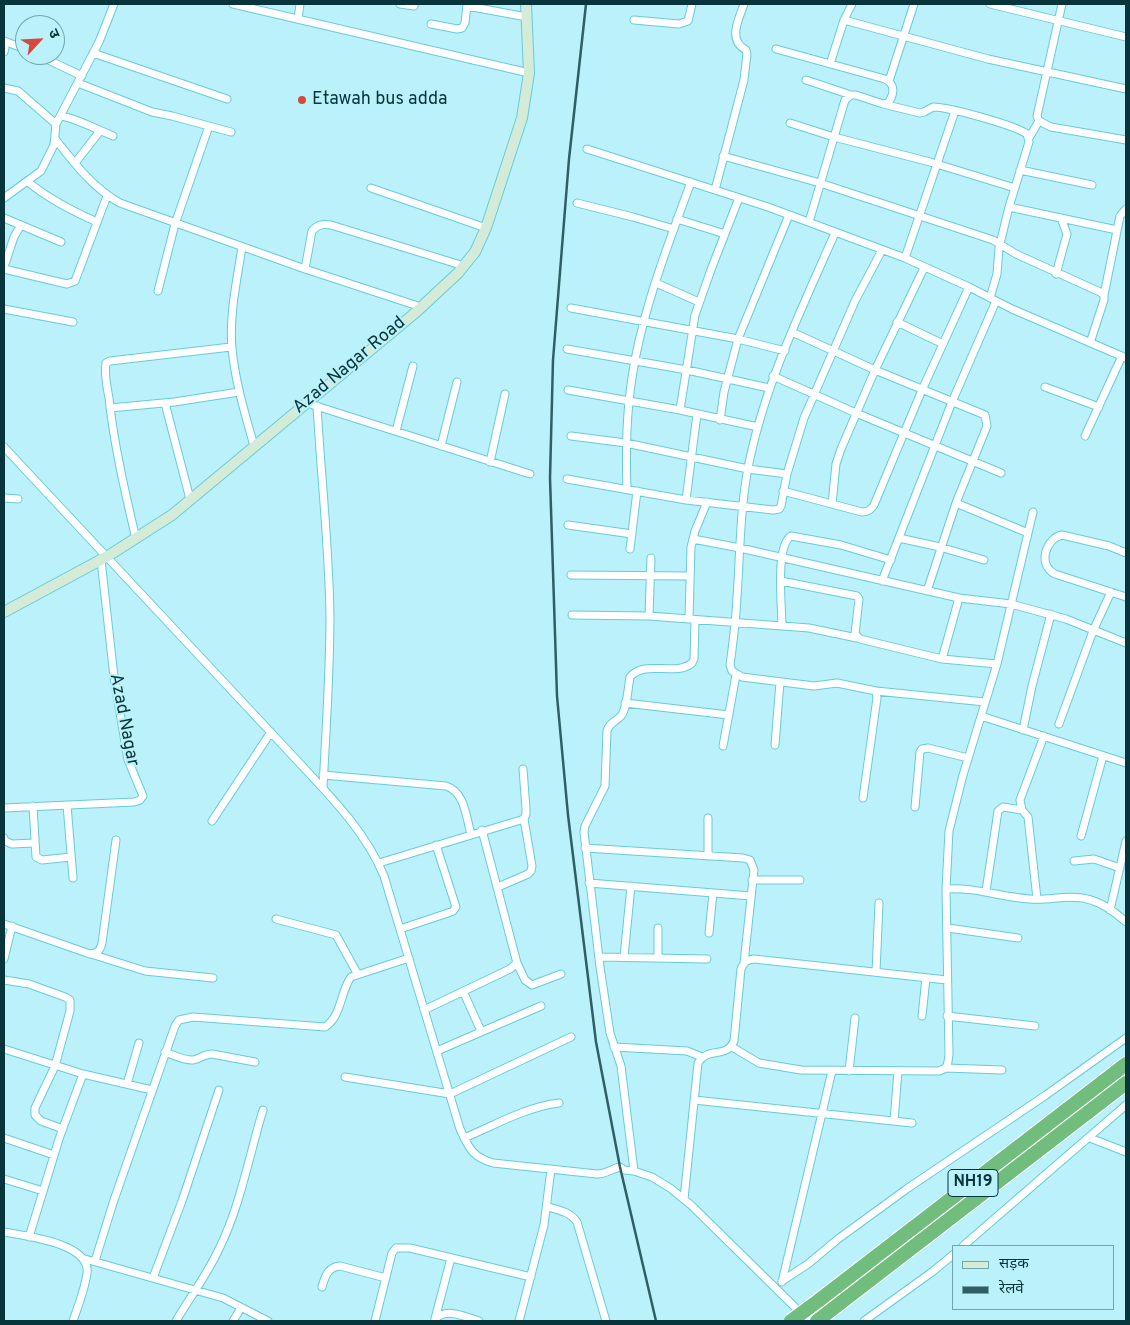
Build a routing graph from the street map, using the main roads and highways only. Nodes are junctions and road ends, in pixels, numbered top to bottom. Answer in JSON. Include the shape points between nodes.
{"nodes":[{"id":1,"x":1126,"y":1064,"type":"edge"},
{"id":2,"x":1126,"y":1083,"type":"edge"},
{"id":3,"x":822,"y":1318,"type":"edge"},
{"id":4,"x":791,"y":1321,"type":"edge"}],
"edges":[{"from":1,"to":4,"type":"highway","number":"NH19","bridge":true},
{"from":2,"to":3,"type":"highway","number":"NH19"}]}
